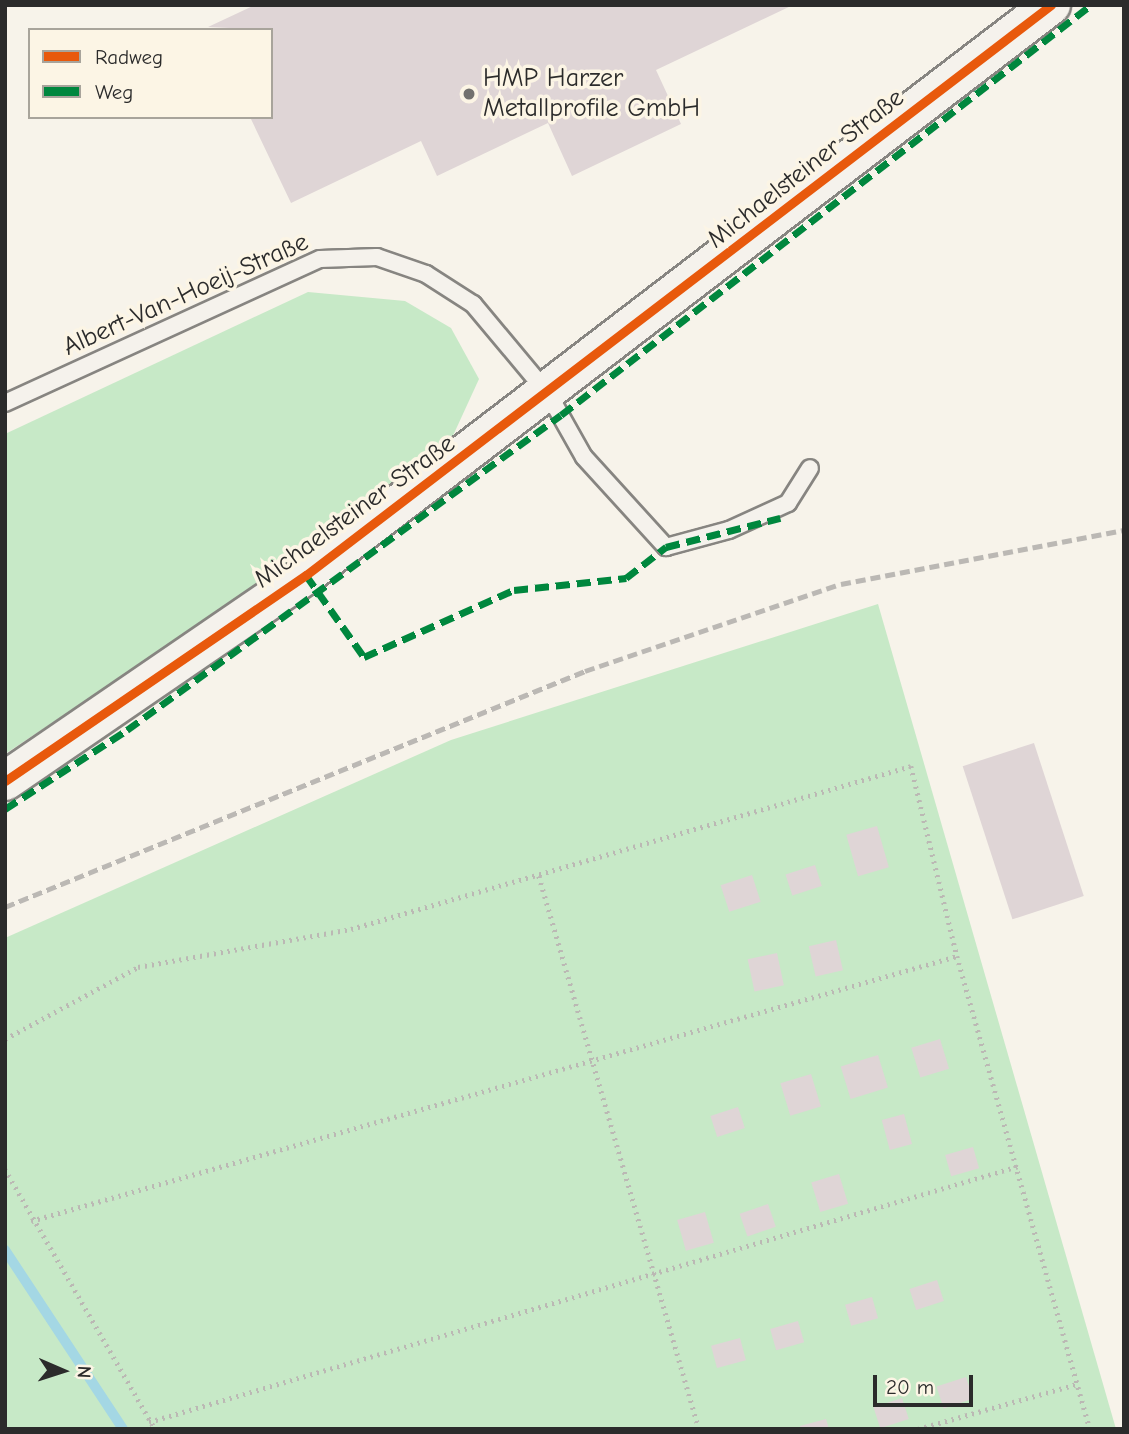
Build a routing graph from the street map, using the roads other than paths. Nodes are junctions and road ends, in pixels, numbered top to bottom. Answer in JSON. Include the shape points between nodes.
{"nodes":[{"id":1,"x":1051,"y":5,"type":"edge"},
{"id":2,"x":549,"y":395,"type":"junction"},
{"id":3,"x":5,"y":403,"type":"edge"},
{"id":4,"x":810,"y":468,"type":"dead end"},
{"id":5,"x":5,"y":781,"type":"edge"}],
"edges":[{"from":1,"to":2,"type":"street","name":"Michaelsteiner Straße"},
{"from":2,"to":3,"type":"lane","name":"Albert-Van-Hoeij-Straße","via":[[473,304],[426,274],[377,257],[320,259]]},
{"from":2,"to":4,"type":"lane","name":"Albert-Van-Hoeij-Straße","via":[[584,457],[666,547],[729,530],[788,503]]},
{"from":2,"to":5,"type":"street","name":"Michaelsteiner Straße","via":[[157,683]]}]}
